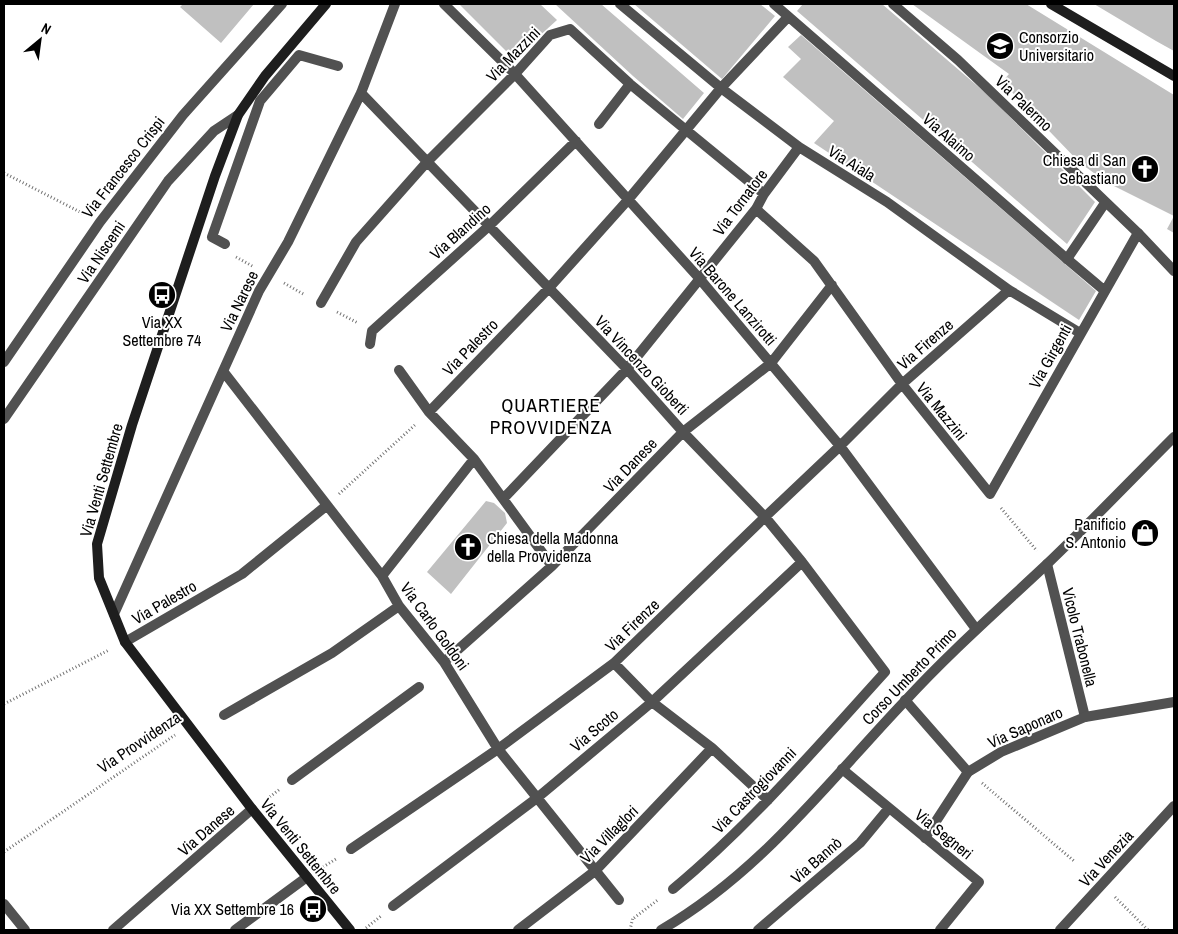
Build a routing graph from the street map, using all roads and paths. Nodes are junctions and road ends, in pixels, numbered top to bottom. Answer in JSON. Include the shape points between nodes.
{"nodes":[{"id":1,"x":282,"y":4,"type":"edge"},
{"id":2,"x":326,"y":4,"type":"edge"},
{"id":3,"x":395,"y":4,"type":"edge"},
{"id":4,"x":444,"y":4,"type":"edge"},
{"id":5,"x":620,"y":4,"type":"edge"},
{"id":6,"x":774,"y":4,"type":"edge"},
{"id":7,"x":893,"y":4,"type":"edge"},
{"id":8,"x":1051,"y":4,"type":"edge"},
{"id":9,"x":788,"y":17,"type":"junction"},
{"id":10,"x":338,"y":66,"type":"dead end"},
{"id":11,"x":515,"y":74,"type":"junction"},
{"id":12,"x":1174,"y":76,"type":"edge"},
{"id":13,"x":630,"y":84,"type":"junction"},
{"id":14,"x":722,"y":88,"type":"junction"},
{"id":15,"x":361,"y":93,"type":"junction"},
{"id":16,"x":238,"y":115,"type":"junction"},
{"id":17,"x":599,"y":124,"type":"dead end"},
{"id":18,"x":687,"y":129,"type":"junction"},
{"id":19,"x":576,"y":141,"type":"junction"},
{"id":20,"x":800,"y":147,"type":"junction"},
{"id":21,"x":427,"y":162,"type":"junction"},
{"id":22,"x":4,"y":173,"type":"edge"},
{"id":23,"x":764,"y":194,"type":"junction"},
{"id":24,"x":628,"y":201,"type":"junction"},
{"id":25,"x":1105,"y":203,"type":"junction"},
{"id":26,"x":756,"y":209,"type":"junction"},
{"id":27,"x":100,"y":222,"type":"junction"},
{"id":28,"x":490,"y":225,"type":"junction"},
{"id":29,"x":1138,"y":233,"type":"junction"},
{"id":30,"x":225,"y":244,"type":"dead end"},
{"id":31,"x":1067,"y":259,"type":"junction"},
{"id":32,"x":1174,"y":270,"type":"edge"},
{"id":33,"x":699,"y":278,"type":"junction"},
{"id":34,"x":832,"y":285,"type":"junction"},
{"id":35,"x":548,"y":288,"type":"junction"},
{"id":36,"x":1009,"y":290,"type":"junction"},
{"id":37,"x":1105,"y":291,"type":"junction"},
{"id":38,"x":321,"y":303,"type":"dead end"},
{"id":39,"x":1080,"y":333,"type":"junction"},
{"id":40,"x":370,"y":344,"type":"dead end"},
{"id":41,"x":4,"y":362,"type":"edge"},
{"id":42,"x":771,"y":363,"type":"junction"},
{"id":43,"x":627,"y":369,"type":"junction"},
{"id":44,"x":399,"y":370,"type":"dead end"},
{"id":45,"x":223,"y":371,"type":"junction"},
{"id":46,"x":902,"y":384,"type":"junction"},
{"id":47,"x":429,"y":412,"type":"junction"},
{"id":48,"x":4,"y":418,"type":"edge"},
{"id":49,"x":683,"y":432,"type":"junction"},
{"id":50,"x":1174,"y":437,"type":"edge"},
{"id":51,"x":840,"y":446,"type":"junction"},
{"id":52,"x":474,"y":459,"type":"junction"},
{"id":53,"x":990,"y":494,"type":"junction"},
{"id":54,"x":504,"y":498,"type":"junction"},
{"id":55,"x":326,"y":506,"type":"junction"},
{"id":56,"x":765,"y":516,"type":"junction"},
{"id":57,"x":802,"y":562,"type":"junction"},
{"id":58,"x":1047,"y":564,"type":"junction"},
{"id":59,"x":552,"y":566,"type":"junction"},
{"id":60,"x":382,"y":576,"type":"junction"},
{"id":61,"x":399,"y":606,"type":"junction"},
{"id":62,"x":114,"y":614,"type":"junction"},
{"id":63,"x":976,"y":629,"type":"junction"},
{"id":64,"x":125,"y":642,"type":"junction"},
{"id":65,"x":444,"y":662,"type":"junction"},
{"id":66,"x":614,"y":663,"type":"junction"},
{"id":67,"x":885,"y":672,"type":"joint"},
{"id":68,"x":419,"y":687,"type":"dead end"},
{"id":69,"x":905,"y":700,"type":"junction"},
{"id":70,"x":652,"y":702,"type":"junction"},
{"id":71,"x":1174,"y":702,"type":"edge"},
{"id":72,"x":4,"y":704,"type":"edge"},
{"id":73,"x":224,"y":715,"type":"dead end"},
{"id":74,"x":1084,"y":717,"type":"junction"},
{"id":75,"x":189,"y":726,"type":"junction"},
{"id":76,"x":712,"y":748,"type":"junction"},
{"id":77,"x":498,"y":749,"type":"junction"},
{"id":78,"x":842,"y":769,"type":"junction"},
{"id":79,"x":968,"y":772,"type":"junction"},
{"id":80,"x":292,"y":780,"type":"joint"},
{"id":81,"x":537,"y":798,"type":"junction"},
{"id":82,"x":768,"y":800,"type":"junction"},
{"id":83,"x":1174,"y":806,"type":"edge"},
{"id":84,"x":888,"y":808,"type":"junction"},
{"id":85,"x":252,"y":809,"type":"junction"},
{"id":86,"x":925,"y":838,"type":"junction"},
{"id":87,"x":352,"y":849,"type":"joint"},
{"id":88,"x":4,"y":852,"type":"edge"},
{"id":89,"x":1074,"y":861,"type":"dead end"},
{"id":90,"x":595,"y":872,"type":"junction"},
{"id":91,"x":307,"y":877,"type":"junction"},
{"id":92,"x":1102,"y":884,"type":"junction"},
{"id":93,"x":673,"y":888,"type":"joint"},
{"id":94,"x":619,"y":900,"type":"dead end"},
{"id":95,"x":4,"y":904,"type":"edge"},
{"id":96,"x":393,"y":906,"type":"dead end"},
{"id":97,"x":634,"y":918,"type":"dead end"},
{"id":98,"x":25,"y":930,"type":"edge"},
{"id":99,"x":113,"y":930,"type":"edge"},
{"id":100,"x":235,"y":930,"type":"edge"},
{"id":101,"x":350,"y":930,"type":"edge"},
{"id":102,"x":518,"y":930,"type":"edge"},
{"id":103,"x":661,"y":930,"type":"edge"},
{"id":104,"x":758,"y":930,"type":"edge"},
{"id":105,"x":940,"y":930,"type":"edge"},
{"id":106,"x":1060,"y":930,"type":"edge"},
{"id":107,"x":1148,"y":930,"type":"edge"}],
"edges":[{"from":1,"to":27,"type":"street","name":"Via Francesco Crispi","via":[[183,115]]},
{"from":2,"to":16,"type":"street","name":"Via Venti Settembre","via":[[265,76]]},
{"from":3,"to":15,"type":"street","name":"Via Narese"},
{"from":4,"to":11,"type":"street","name":"Via Barone Lanzirotti"},
{"from":5,"to":14,"type":"street","name":"Via Aiala"},
{"from":6,"to":9,"type":"street","name":"Via Alaimo"},
{"from":7,"to":25,"type":"street","name":"Via Palermo","via":[[958,60]]},
{"from":8,"to":12,"type":"street"},
{"from":9,"to":14,"type":"street","name":"Via Palestro"},
{"from":9,"to":31,"type":"street","name":"Via Alaimo"},
{"from":10,"to":30,"type":"street","via":[[300,55],[260,101],[212,237]]},
{"from":11,"to":13,"type":"street","name":"Via Mazzini","via":[[550,35],[570,29]]},
{"from":11,"to":19,"type":"street","name":"Via Barone Lanzirotti"},
{"from":11,"to":21,"type":"street","name":"Via Mazzini"},
{"from":13,"to":17,"type":"street"},
{"from":13,"to":18,"type":"street","name":"Via Mazzini"},
{"from":14,"to":18,"type":"street","name":"Via Palestro"},
{"from":14,"to":20,"type":"street","name":"Via Aiala"},
{"from":15,"to":21,"type":"street","name":"Via Vincenzo Gioberti"},
{"from":15,"to":45,"type":"street","name":"Via Narese","via":[[288,242],[259,291]]},
{"from":16,"to":48,"type":"street","name":"Via Niscemi","via":[[214,131],[168,181]]},
{"from":16,"to":62,"type":"street","name":"Via Venti Settembre","via":[[132,425],[97,544],[99,578]]},
{"from":18,"to":23,"type":"street","name":"Via Mazzini"},
{"from":18,"to":24,"type":"street","name":"Via Palestro"},
{"from":19,"to":24,"type":"street","name":"Via Barone Lanzirotti"},
{"from":19,"to":28,"type":"street","name":"Via Blandino"},
{"from":20,"to":23,"type":"street","name":"Via Tornatore"},
{"from":20,"to":36,"type":"street","name":"Via Aiala","via":[[887,202]]},
{"from":21,"to":28,"type":"street","name":"Via Vincenzo Gioberti"},
{"from":21,"to":38,"type":"street","name":"Via Mazzini","via":[[356,242]]},
{"from":22,"to":27,"type":"path"},
{"from":23,"to":26,"type":"street","name":"Via Tornatore"},
{"from":24,"to":33,"type":"street","name":"Via Barone Lanzirotti"},
{"from":24,"to":35,"type":"street","name":"Via Palestro"},
{"from":25,"to":29,"type":"street","name":"Via Palermo"},
{"from":25,"to":31,"type":"street"},
{"from":26,"to":33,"type":"street","name":"Via Tornatore"},
{"from":26,"to":34,"type":"street","name":"Via Mazzini","via":[[814,261]]},
{"from":27,"to":41,"type":"street","name":"Via Francesco Crispi"},
{"from":28,"to":35,"type":"street","name":"Via Vincenzo Gioberti"},
{"from":28,"to":40,"type":"street","name":"Via Blandino","via":[[372,331]]},
{"from":29,"to":32,"type":"street","name":"Via Palermo"},
{"from":29,"to":37,"type":"street","name":"Via Girgenti"},
{"from":31,"to":37,"type":"street","name":"Via Alaimo"},
{"from":33,"to":42,"type":"street","name":"Via Barone Lanzirotti"},
{"from":33,"to":43,"type":"street","name":"Via Tornatore"},
{"from":34,"to":42,"type":"street","name":"Via Danese"},
{"from":34,"to":46,"type":"street","name":"Via Mazzini"},
{"from":35,"to":43,"type":"street","name":"Via Vincenzo Gioberti"},
{"from":35,"to":47,"type":"street","name":"Via Palestro"},
{"from":36,"to":39,"type":"street","name":"Via Aiala"},
{"from":36,"to":46,"type":"street","name":"Via Firenze"},
{"from":37,"to":39,"type":"street","name":"Via Girgenti"},
{"from":39,"to":53,"type":"street","name":"Via Girgenti"},
{"from":42,"to":49,"type":"street","name":"Via Danese"},
{"from":42,"to":51,"type":"street","name":"Via Barone Lanzirotti"},
{"from":43,"to":49,"type":"street","name":"Via Vincenzo Gioberti"},
{"from":43,"to":54,"type":"street","name":"Via Tornatore"},
{"from":44,"to":47,"type":"street"},
{"from":45,"to":55,"type":"street","name":"Via Carlo Goldoni"},
{"from":45,"to":62,"type":"street","name":"Via Narese"},
{"from":46,"to":51,"type":"street","name":"Via Firenze"},
{"from":46,"to":53,"type":"street","name":"Via Mazzini"},
{"from":47,"to":52,"type":"street"},
{"from":47,"to":55,"type":"path"},
{"from":49,"to":56,"type":"street","name":"Via Vincenzo Gioberti"},
{"from":49,"to":59,"type":"street","name":"Via Danese"},
{"from":50,"to":58,"type":"street","name":"Corso Umberto Primo"},
{"from":51,"to":56,"type":"street","name":"Via Firenze"},
{"from":51,"to":63,"type":"street","name":"Via Barone Lanzirotti"},
{"from":52,"to":54,"type":"street"},
{"from":52,"to":60,"type":"street"},
{"from":53,"to":58,"type":"path"},
{"from":54,"to":59,"type":"street"},
{"from":55,"to":60,"type":"street","name":"Via Carlo Goldoni"},
{"from":55,"to":64,"type":"street","name":"Via Palestro","via":[[242,574]]},
{"from":56,"to":57,"type":"street","name":"Via Vincenzo Gioberti"},
{"from":56,"to":66,"type":"street","name":"Via Firenze"},
{"from":57,"to":67,"type":"street","name":"Via Vincenzo Gioberti"},
{"from":57,"to":70,"type":"street","name":"Via Scoto"},
{"from":58,"to":63,"type":"street","name":"Corso Umberto Primo"},
{"from":58,"to":74,"type":"street","name":"Vicolo Trabonella"},
{"from":59,"to":65,"type":"street","name":"Via Danese"},
{"from":60,"to":61,"type":"street","name":"Via Carlo Goldoni"},
{"from":61,"to":65,"type":"street","name":"Via Carlo Goldoni"},
{"from":61,"to":73,"type":"street","via":[[332,653]]},
{"from":62,"to":64,"type":"street","name":"Via Venti Settembre"},
{"from":63,"to":69,"type":"street","name":"Corso Umberto Primo"},
{"from":64,"to":72,"type":"path"},
{"from":64,"to":75,"type":"street","name":"Via Venti Settembre"},
{"from":65,"to":77,"type":"street","name":"Via Carlo Goldoni"},
{"from":66,"to":70,"type":"street"},
{"from":66,"to":77,"type":"street","name":"Via Firenze"},
{"from":67,"to":82,"type":"street","name":"Via Castrogiovanni"},
{"from":68,"to":80,"type":"street"},
{"from":69,"to":78,"type":"street","name":"Corso Umberto Primo"},
{"from":69,"to":79,"type":"street"},
{"from":70,"to":76,"type":"street"},
{"from":70,"to":81,"type":"street","name":"Via Scoto"},
{"from":71,"to":74,"type":"street","name":"Via Saponaro"},
{"from":74,"to":79,"type":"street","name":"Via Saponaro","via":[[1001,752]]},
{"from":75,"to":85,"type":"street","name":"Via Venti Settembre"},
{"from":75,"to":88,"type":"path","name":"Via Provvidenza"},
{"from":76,"to":82,"type":"street"},
{"from":76,"to":90,"type":"street","name":"Via Villaglori"},
{"from":77,"to":81,"type":"street","name":"Via Carlo Goldoni"},
{"from":77,"to":87,"type":"street","name":"Via Firenze"},
{"from":78,"to":84,"type":"street","name":"Via Segneri"},
{"from":78,"to":103,"type":"street","name":"Corso Umberto Primo","via":[[799,818],[746,870]]},
{"from":79,"to":86,"type":"street","name":"Via Saponaro"},
{"from":79,"to":89,"type":"path"},
{"from":80,"to":85,"type":"path","name":"Via Danese"},
{"from":81,"to":90,"type":"street","name":"Via Carlo Goldoni"},
{"from":81,"to":96,"type":"street","name":"Via Scoto"},
{"from":82,"to":93,"type":"street","name":"Via Castrogiovanni"},
{"from":83,"to":92,"type":"street","name":"Via Venezia"},
{"from":84,"to":86,"type":"street","name":"Via Segneri"},
{"from":84,"to":104,"type":"street","name":"Via Bannò","via":[[860,843]]},
{"from":85,"to":91,"type":"street","name":"Via Venti Settembre"},
{"from":85,"to":99,"type":"street","name":"Via Danese"},
{"from":86,"to":105,"type":"street","name":"Via Segneri","via":[[979,882]]},
{"from":87,"to":91,"type":"path"},
{"from":90,"to":94,"type":"street","name":"Via Carlo Goldoni"},
{"from":90,"to":102,"type":"street","name":"Via Villaglori"},
{"from":91,"to":100,"type":"street"},
{"from":91,"to":101,"type":"street","name":"Via Venti Settembre"},
{"from":92,"to":106,"type":"street","name":"Via Venezia"},
{"from":92,"to":107,"type":"path"},
{"from":93,"to":97,"type":"path"},
{"from":95,"to":98,"type":"street"}]}
